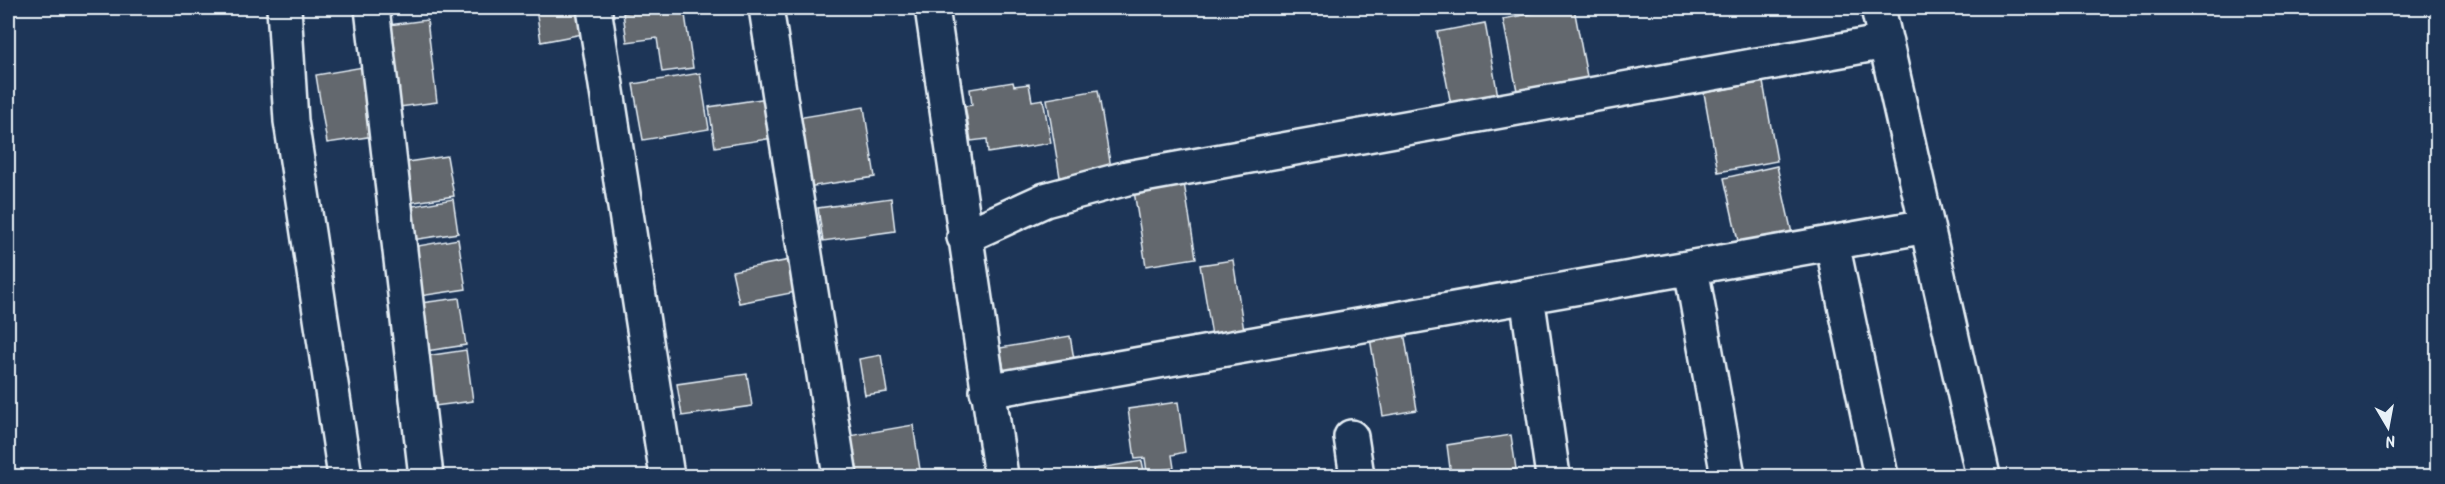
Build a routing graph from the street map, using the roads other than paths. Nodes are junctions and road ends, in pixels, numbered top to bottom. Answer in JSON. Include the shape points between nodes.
{"nodes":[{"id":1,"x":284,"y":8,"type":"edge"},
{"id":2,"x":372,"y":8,"type":"edge"},
{"id":3,"x":594,"y":8,"type":"edge"},
{"id":4,"x":766,"y":8,"type":"edge"},
{"id":5,"x":932,"y":8,"type":"edge"},
{"id":6,"x":1878,"y":8,"type":"edge"},
{"id":7,"x":1886,"y":42,"type":"junction"},
{"id":8,"x":1927,"y":226,"type":"junction"},
{"id":9,"x":964,"y":237,"type":"junction"},
{"id":10,"x":1832,"y":243,"type":"junction"},
{"id":11,"x":1691,"y":267,"type":"junction"},
{"id":12,"x":1527,"y":296,"type":"junction"},
{"id":13,"x":987,"y":391,"type":"junction"},
{"id":14,"x":1351,"y":437,"type":"dead end"},
{"id":15,"x":345,"y":477,"type":"edge"},
{"id":16,"x":426,"y":477,"type":"edge"},
{"id":17,"x":668,"y":477,"type":"edge"},
{"id":18,"x":840,"y":477,"type":"edge"},
{"id":19,"x":1001,"y":477,"type":"edge"},
{"id":20,"x":1357,"y":477,"type":"edge"},
{"id":21,"x":1553,"y":477,"type":"edge"},
{"id":22,"x":1728,"y":477,"type":"edge"},
{"id":23,"x":1881,"y":477,"type":"edge"},
{"id":24,"x":1983,"y":477,"type":"edge"}],
"edges":[{"from":1,"to":15,"type":"street","via":[[291,121]]},
{"from":2,"to":16,"type":"street"},
{"from":3,"to":17,"type":"street"},
{"from":4,"to":18,"type":"street"},
{"from":5,"to":9,"type":"street"},
{"from":6,"to":7,"type":"street"},
{"from":7,"to":8,"type":"street"},
{"from":7,"to":9,"type":"street","via":[[1126,178],[1045,200]]},
{"from":8,"to":10,"type":"street"},
{"from":8,"to":24,"type":"street"},
{"from":9,"to":13,"type":"street"},
{"from":10,"to":11,"type":"street"},
{"from":10,"to":23,"type":"street"},
{"from":11,"to":12,"type":"street"},
{"from":11,"to":22,"type":"street"},
{"from":12,"to":13,"type":"street"},
{"from":12,"to":21,"type":"street"},
{"from":13,"to":19,"type":"street"},
{"from":14,"to":20,"type":"street"}]}
